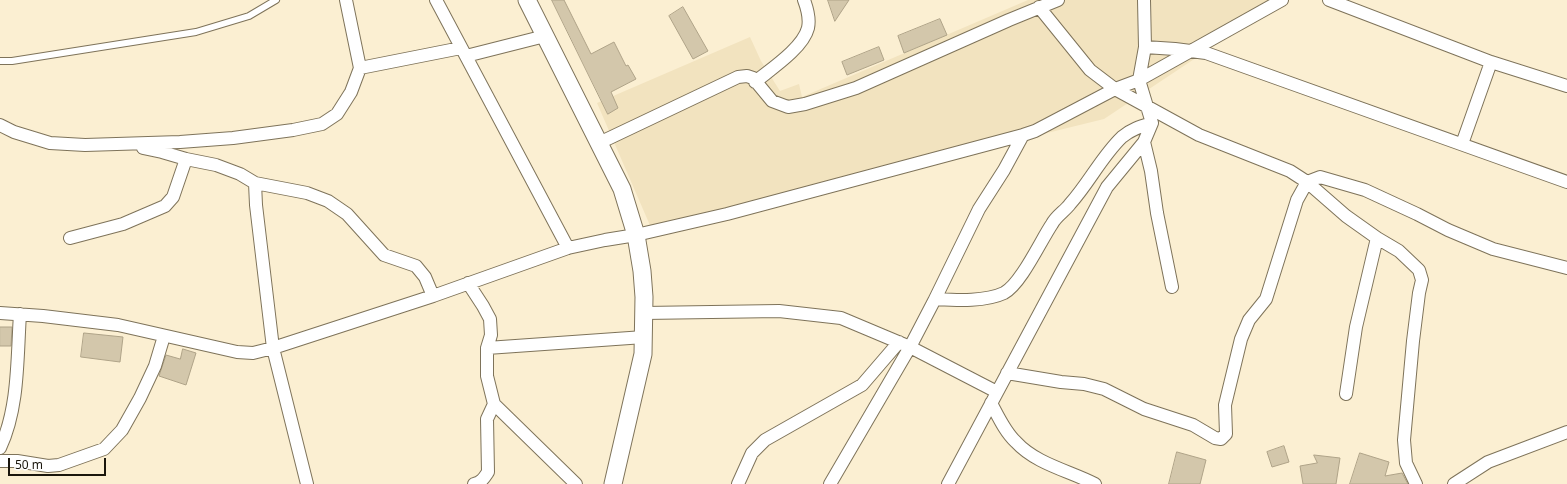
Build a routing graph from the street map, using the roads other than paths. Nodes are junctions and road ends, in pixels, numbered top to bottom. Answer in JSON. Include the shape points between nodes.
{"nodes":[{"id":1,"x":276,"y":0,"type":"edge"},
{"id":2,"x":346,"y":0,"type":"edge"},
{"id":3,"x":436,"y":0,"type":"edge"},
{"id":4,"x":527,"y":0,"type":"edge"},
{"id":5,"x":804,"y":0,"type":"edge"},
{"id":6,"x":1058,"y":0,"type":"edge"},
{"id":7,"x":1144,"y":0,"type":"edge"},
{"id":8,"x":1282,"y":0,"type":"edge"},
{"id":9,"x":1329,"y":0,"type":"edge"},
{"id":10,"x":1039,"y":7,"type":"junction"},
{"id":11,"x":545,"y":36,"type":"junction"},
{"id":12,"x":1145,"y":47,"type":"junction"},
{"id":13,"x":1189,"y":51,"type":"junction"},
{"id":14,"x":464,"y":52,"type":"junction"},
{"id":15,"x":0,"y":61,"type":"edge"},
{"id":16,"x":1491,"y":62,"type":"junction"},
{"id":17,"x":360,"y":68,"type":"junction"},
{"id":18,"x":1139,"y":80,"type":"junction"},
{"id":19,"x":755,"y":82,"type":"junction"},
{"id":20,"x":1567,"y":86,"type":"edge"},
{"id":21,"x":1116,"y":89,"type":"junction"},
{"id":22,"x":1149,"y":108,"type":"junction"},
{"id":23,"x":1152,"y":123,"type":"junction"},
{"id":24,"x":0,"y":125,"type":"edge"},
{"id":25,"x":1023,"y":135,"type":"junction"},
{"id":26,"x":1144,"y":142,"type":"junction"},
{"id":27,"x":599,"y":143,"type":"junction"},
{"id":28,"x":122,"y":144,"type":"junction"},
{"id":29,"x":1462,"y":144,"type":"junction"},
{"id":30,"x":186,"y":159,"type":"junction"},
{"id":31,"x":255,"y":182,"type":"junction"},
{"id":32,"x":1307,"y":182,"type":"junction"},
{"id":33,"x":1567,"y":182,"type":"edge"},
{"id":34,"x":636,"y":235,"type":"junction"},
{"id":35,"x":70,"y":238,"type":"dead end"},
{"id":36,"x":1377,"y":238,"type":"junction"},
{"id":37,"x":568,"y":248,"type":"junction"},
{"id":38,"x":1567,"y":268,"type":"edge"},
{"id":39,"x":468,"y":283,"type":"junction"},
{"id":40,"x":1172,"y":287,"type":"dead end"},
{"id":41,"x":434,"y":296,"type":"junction"},
{"id":42,"x":935,"y":299,"type":"junction"},
{"id":43,"x":0,"y":313,"type":"edge"},
{"id":44,"x":644,"y":313,"type":"junction"},
{"id":45,"x":20,"y":314,"type":"junction"},
{"id":46,"x":164,"y":336,"type":"junction"},
{"id":47,"x":644,"y":337,"type":"junction"},
{"id":48,"x":904,"y":345,"type":"junction"},
{"id":49,"x":272,"y":348,"type":"junction"},
{"id":50,"x":487,"y":348,"type":"junction"},
{"id":51,"x":1007,"y":373,"type":"junction"},
{"id":52,"x":997,"y":392,"type":"junction"},
{"id":53,"x":1346,"y":394,"type":"dead end"},
{"id":54,"x":991,"y":403,"type":"junction"},
{"id":55,"x":494,"y":404,"type":"junction"},
{"id":56,"x":1567,"y":432,"type":"edge"},
{"id":57,"x":0,"y":448,"type":"edge"},
{"id":58,"x":0,"y":461,"type":"edge"},
{"id":59,"x":307,"y":484,"type":"edge"},
{"id":60,"x":474,"y":484,"type":"edge"},
{"id":61,"x":576,"y":484,"type":"edge"},
{"id":62,"x":613,"y":484,"type":"edge"},
{"id":63,"x":738,"y":484,"type":"edge"},
{"id":64,"x":830,"y":484,"type":"edge"},
{"id":65,"x":948,"y":484,"type":"edge"},
{"id":66,"x":1095,"y":484,"type":"edge"},
{"id":67,"x":1416,"y":484,"type":"edge"},
{"id":68,"x":1454,"y":484,"type":"edge"}],
"edges":[{"from":1,"to":15,"type":"lane","via":[[250,16],[196,32]]},
{"from":2,"to":17,"type":"street"},
{"from":3,"to":14,"type":"street"},
{"from":4,"to":11,"type":"main road"},
{"from":5,"to":19,"type":"street","via":[[808,27],[803,39]]},
{"from":6,"to":10,"type":"street"},
{"from":7,"to":12,"type":"street"},
{"from":8,"to":13,"type":"street"},
{"from":9,"to":16,"type":"street"},
{"from":10,"to":19,"type":"street","via":[[856,88],[805,104],[788,107],[772,101]]},
{"from":10,"to":21,"type":"street","via":[[1090,70]]},
{"from":11,"to":14,"type":"street"},
{"from":11,"to":27,"type":"main road"},
{"from":12,"to":13,"type":"street"},
{"from":12,"to":18,"type":"street"},
{"from":13,"to":18,"type":"street"},
{"from":13,"to":29,"type":"street","via":[[1206,53]]},
{"from":14,"to":17,"type":"street"},
{"from":14,"to":37,"type":"street"},
{"from":16,"to":20,"type":"street"},
{"from":16,"to":29,"type":"street"},
{"from":17,"to":28,"type":"street","via":[[351,92],[337,114],[322,124],[233,138]]},
{"from":18,"to":21,"type":"street"},
{"from":18,"to":22,"type":"street"},
{"from":19,"to":27,"type":"street","via":[[747,76],[738,77]]},
{"from":21,"to":22,"type":"street"},
{"from":21,"to":25,"type":"street"},
{"from":22,"to":23,"type":"street"},
{"from":22,"to":32,"type":"street","via":[[1199,135],[1290,171]]},
{"from":23,"to":26,"type":"street"},
{"from":23,"to":42,"type":"street","via":[[1123,136],[1110,151],[1070,204],[1052,223],[1030,263],[1006,292],[976,299]]},
{"from":24,"to":28,"type":"street","via":[[50,144]]},
{"from":25,"to":34,"type":"street","via":[[728,214]]},
{"from":25,"to":42,"type":"street","via":[[979,209]]},
{"from":26,"to":40,"type":"street"},
{"from":26,"to":51,"type":"street","via":[[1107,187]]},
{"from":27,"to":34,"type":"main road","via":[[622,189]]},
{"from":28,"to":30,"type":"street"},
{"from":29,"to":33,"type":"street"},
{"from":30,"to":31,"type":"street","via":[[216,165]]},
{"from":30,"to":35,"type":"street","via":[[173,197],[165,206],[123,224]]},
{"from":31,"to":41,"type":"street","via":[[307,192],[328,201],[347,214],[384,256],[416,266],[425,277]]},
{"from":31,"to":49,"type":"street"},
{"from":32,"to":36,"type":"street","via":[[1346,216]]},
{"from":32,"to":38,"type":"street","via":[[1320,176],[1365,190],[1493,250]]},
{"from":32,"to":51,"type":"street","via":[[1297,200],[1266,299],[1249,320],[1241,339],[1225,404],[1226,434],[1221,439],[1193,425],[1144,409],[1104,390],[1084,384]]},
{"from":34,"to":37,"type":"street"},
{"from":34,"to":44,"type":"main road","via":[[642,271]]},
{"from":36,"to":53,"type":"street","via":[[1356,327]]},
{"from":36,"to":67,"type":"street","via":[[1399,251],[1419,270],[1422,280],[1404,440],[1406,463]]},
{"from":37,"to":39,"type":"street"},
{"from":39,"to":41,"type":"street"},
{"from":39,"to":50,"type":"street","via":[[490,319],[491,335]]},
{"from":41,"to":49,"type":"street"},
{"from":42,"to":48,"type":"street"},
{"from":43,"to":45,"type":"street"},
{"from":44,"to":47,"type":"main road"},
{"from":44,"to":48,"type":"street","via":[[778,311],[841,318]]},
{"from":45,"to":46,"type":"street","via":[[118,325]]},
{"from":45,"to":57,"type":"street","via":[[13,407],[7,433]]},
{"from":46,"to":49,"type":"street","via":[[237,352],[253,353]]},
{"from":46,"to":58,"type":"street","via":[[155,366],[140,398],[122,430],[104,449],[60,465]]},
{"from":47,"to":50,"type":"street"},
{"from":47,"to":62,"type":"main road","via":[[643,354]]},
{"from":48,"to":52,"type":"street"},
{"from":48,"to":63,"type":"street","via":[[862,385],[765,440],[752,453]]},
{"from":48,"to":64,"type":"street"},
{"from":49,"to":59,"type":"street"},
{"from":50,"to":55,"type":"street","via":[[487,376]]},
{"from":51,"to":52,"type":"street"},
{"from":52,"to":54,"type":"street"},
{"from":54,"to":65,"type":"street"},
{"from":54,"to":66,"type":"street","via":[[1016,443],[1052,465]]},
{"from":55,"to":60,"type":"street","via":[[487,419],[488,472]]},
{"from":55,"to":61,"type":"street"},
{"from":56,"to":68,"type":"street","via":[[1488,462]]}]}
